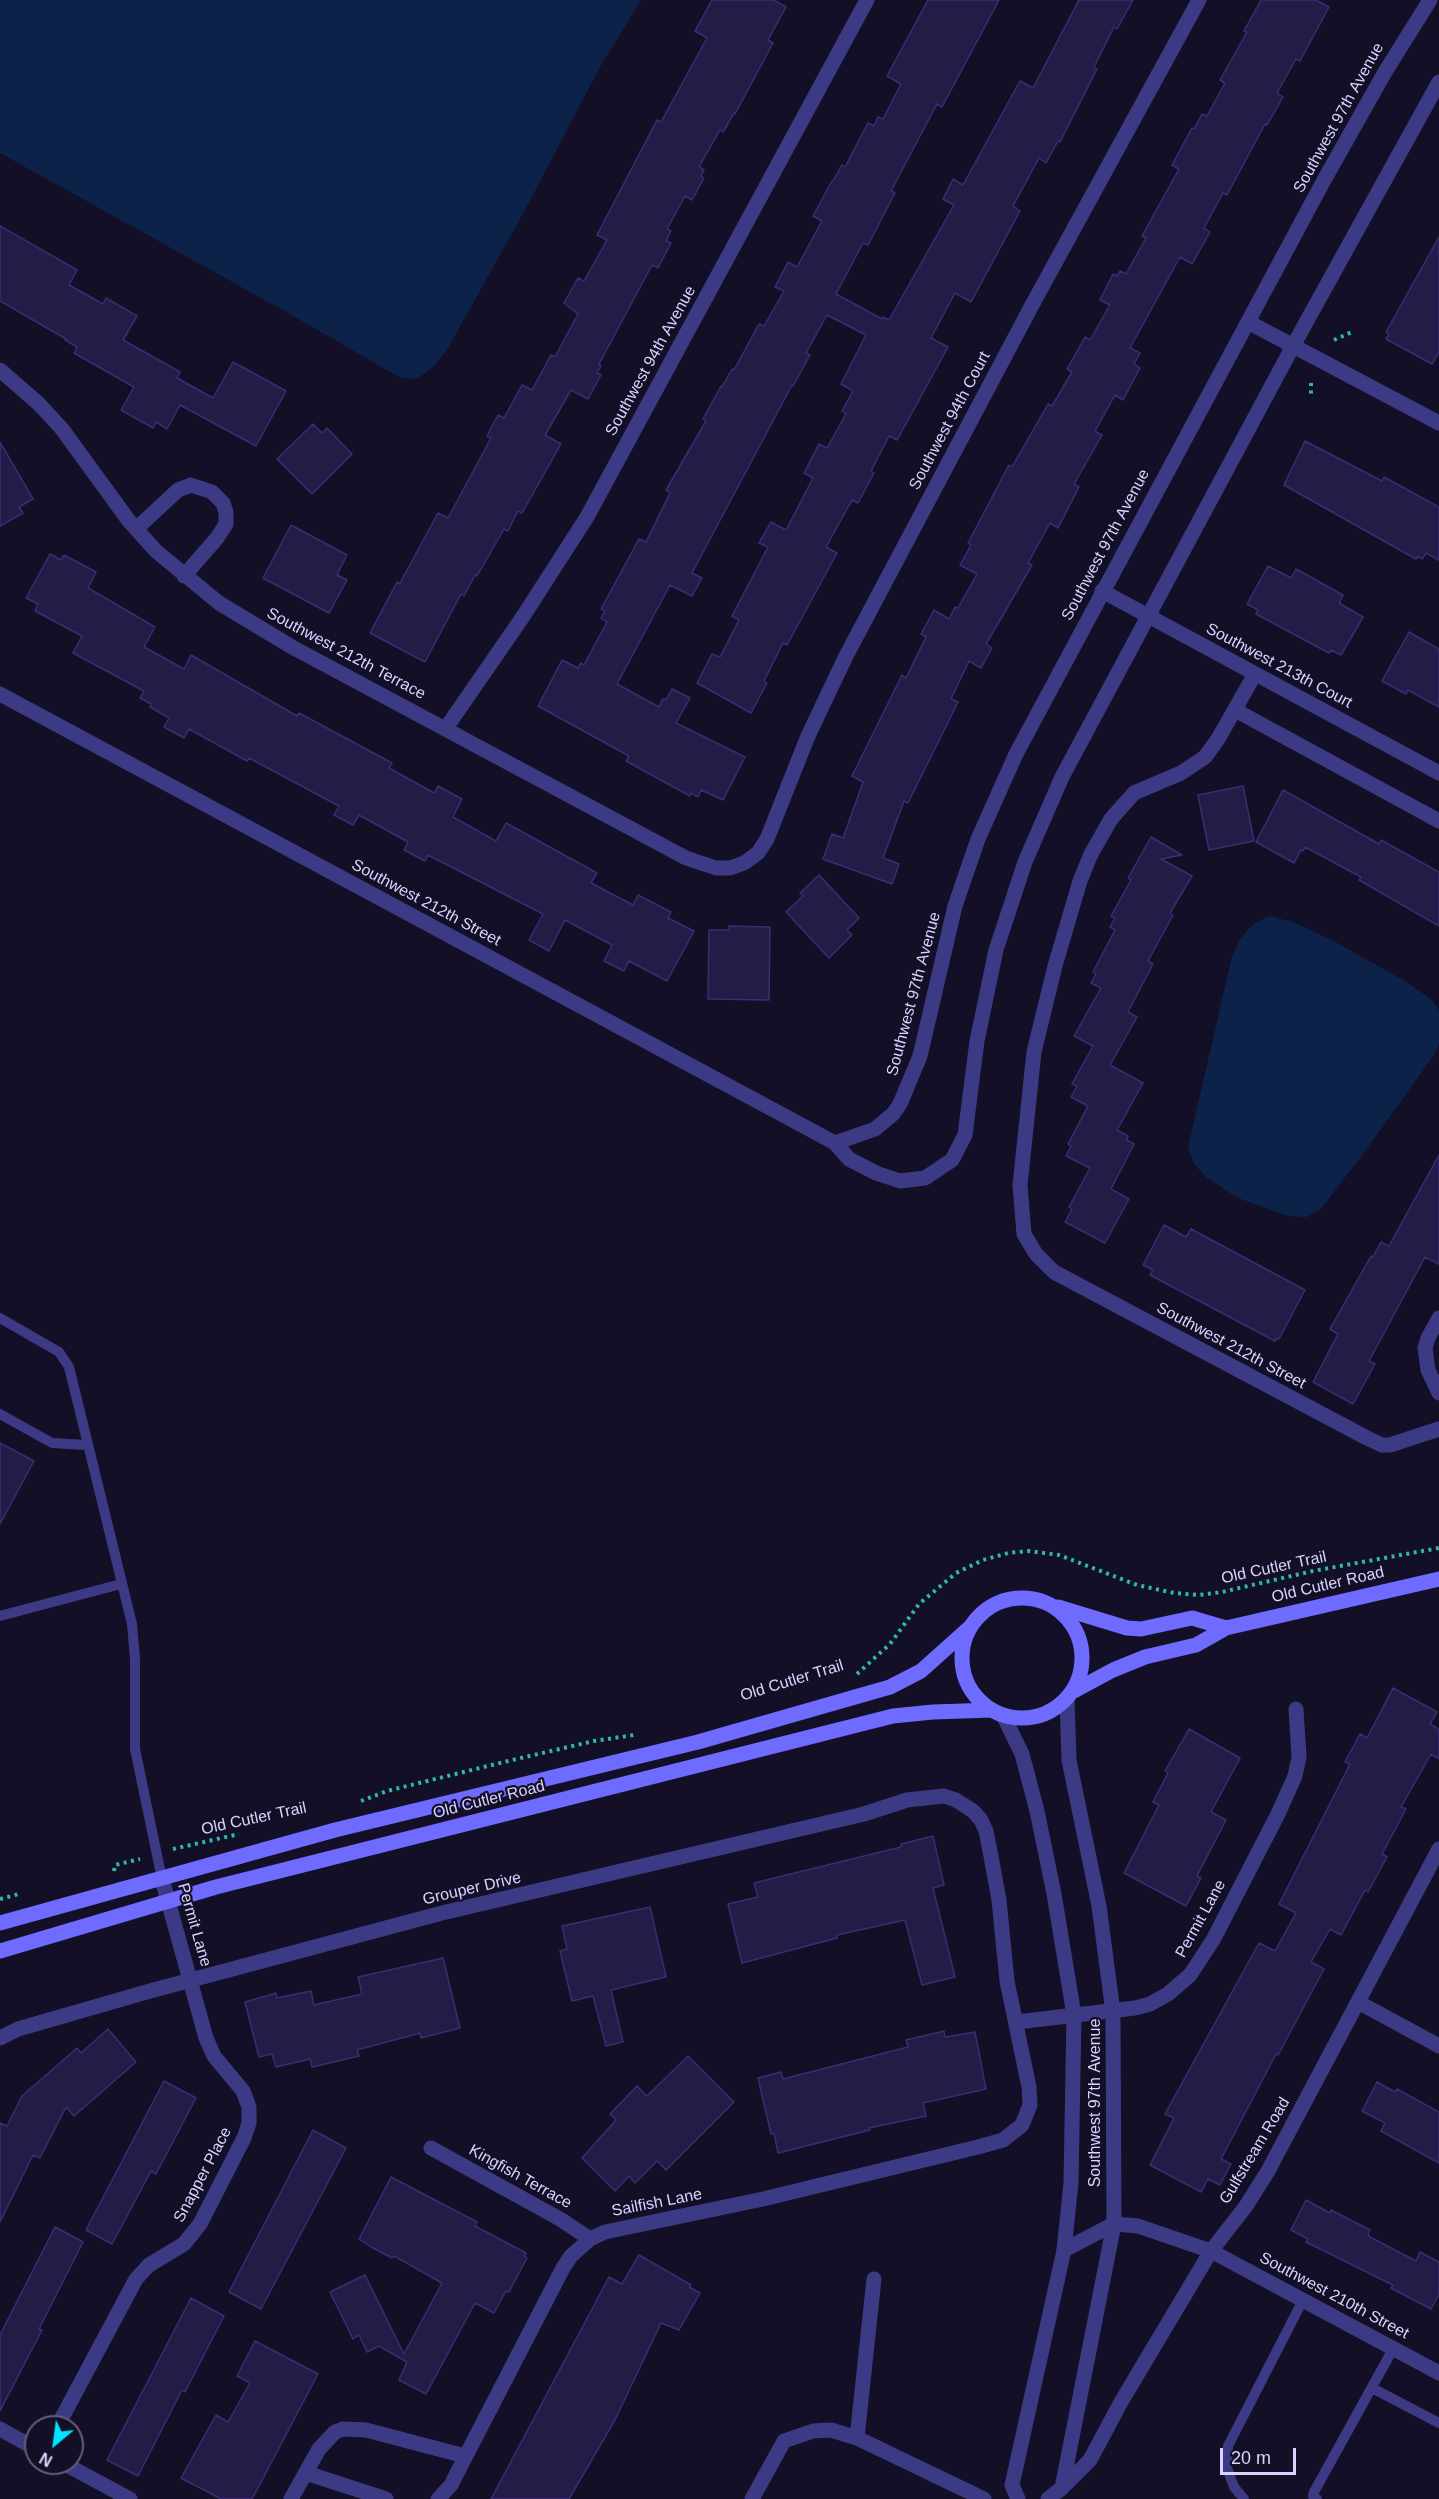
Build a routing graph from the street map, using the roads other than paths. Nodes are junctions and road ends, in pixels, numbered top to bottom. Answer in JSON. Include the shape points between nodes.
{"nodes":[{"id":1,"x":867,"y":0,"type":"edge"},
{"id":2,"x":1199,"y":0,"type":"edge"},
{"id":3,"x":1430,"y":0,"type":"edge"},
{"id":4,"x":1439,"y":82,"type":"edge"},
{"id":5,"x":1248,"y":322,"type":"junction"},
{"id":6,"x":1293,"y":346,"type":"junction"},
{"id":7,"x":0,"y":370,"type":"edge"},
{"id":8,"x":1439,"y":423,"type":"edge"},
{"id":9,"x":136,"y":529,"type":"junction"},
{"id":10,"x":184,"y":576,"type":"junction"},
{"id":11,"x":1102,"y":591,"type":"junction"},
{"id":12,"x":1148,"y":616,"type":"junction"},
{"id":13,"x":1255,"y":674,"type":"junction"},
{"id":14,"x":0,"y":694,"type":"edge"},
{"id":15,"x":1235,"y":710,"type":"junction"},
{"id":16,"x":446,"y":728,"type":"junction"},
{"id":17,"x":1439,"y":773,"type":"edge"},
{"id":18,"x":1439,"y":820,"type":"edge"},
{"id":19,"x":744,"y":863,"type":"joint"},
{"id":20,"x":835,"y":1143,"type":"junction"},
{"id":21,"x":0,"y":1318,"type":"edge"},
{"id":22,"x":1439,"y":1318,"type":"edge"},
{"id":23,"x":1439,"y":1393,"type":"edge"},
{"id":24,"x":0,"y":1414,"type":"edge"},
{"id":25,"x":1439,"y":1429,"type":"edge"},
{"id":26,"x":87,"y":1445,"type":"junction"},
{"id":27,"x":1439,"y":1579,"type":"edge"},
{"id":28,"x":121,"y":1584,"type":"junction"},
{"id":29,"x":1052,"y":1606,"type":"junction"},
{"id":30,"x":0,"y":1616,"type":"edge"},
{"id":31,"x":969,"y":1628,"type":"junction"},
{"id":32,"x":1226,"y":1628,"type":"junction"},
{"id":33,"x":1070,"y":1695,"type":"junction"},
{"id":34,"x":1296,"y":1709,"type":"dead end"},
{"id":35,"x":997,"y":1713,"type":"junction"},
{"id":36,"x":1439,"y":1849,"type":"edge"},
{"id":37,"x":162,"y":1879,"type":"junction"},
{"id":38,"x":170,"y":1901,"type":"junction"},
{"id":39,"x":0,"y":1923,"type":"edge"},
{"id":40,"x":0,"y":1951,"type":"edge"},
{"id":41,"x":191,"y":1981,"type":"junction"},
{"id":42,"x":1358,"y":2002,"type":"junction"},
{"id":43,"x":1113,"y":2012,"type":"junction"},
{"id":44,"x":1074,"y":2015,"type":"junction"},
{"id":45,"x":1017,"y":2022,"type":"junction"},
{"id":46,"x":0,"y":2038,"type":"edge"},
{"id":47,"x":1439,"y":2046,"type":"edge"},
{"id":48,"x":431,"y":2148,"type":"dead end"},
{"id":49,"x":1114,"y":2223,"type":"junction"},
{"id":50,"x":590,"y":2239,"type":"junction"},
{"id":51,"x":1064,"y":2250,"type":"junction"},
{"id":52,"x":1211,"y":2251,"type":"junction"},
{"id":53,"x":874,"y":2279,"type":"dead end"},
{"id":54,"x":1303,"y":2300,"type":"junction"},
{"id":55,"x":1393,"y":2349,"type":"junction"},
{"id":56,"x":1439,"y":2373,"type":"edge"},
{"id":57,"x":1372,"y":2388,"type":"junction"},
{"id":58,"x":63,"y":2415,"type":"edge"},
{"id":59,"x":1439,"y":2423,"type":"edge"},
{"id":60,"x":0,"y":2429,"type":"edge"},
{"id":61,"x":857,"y":2438,"type":"junction"},
{"id":62,"x":24,"y":2442,"type":"edge"},
{"id":63,"x":465,"y":2456,"type":"junction"},
{"id":64,"x":306,"y":2473,"type":"junction"},
{"id":65,"x":84,"y":2474,"type":"edge"},
{"id":66,"x":1062,"y":2488,"type":"junction"},
{"id":67,"x":130,"y":2499,"type":"edge"},
{"id":68,"x":291,"y":2499,"type":"edge"},
{"id":69,"x":386,"y":2499,"type":"edge"},
{"id":70,"x":438,"y":2499,"type":"edge"},
{"id":71,"x":752,"y":2499,"type":"edge"},
{"id":72,"x":984,"y":2499,"type":"edge"},
{"id":73,"x":1018,"y":2499,"type":"edge"},
{"id":74,"x":1048,"y":2499,"type":"edge"},
{"id":75,"x":1244,"y":2499,"type":"edge"},
{"id":76,"x":1317,"y":2499,"type":"edge"}],
"edges":[{"from":1,"to":16,"type":"street","name":"Southwest 94th Avenue","via":[[587,517]]},
{"from":2,"to":19,"type":"street","name":"Southwest 94th Court","via":[[846,656],[804,745],[767,839],[758,853]]},
{"from":3,"to":5,"type":"street","name":"Southwest 97th Avenue","via":[[1374,92]]},
{"from":4,"to":6,"type":"street"},
{"from":5,"to":6,"type":"street"},
{"from":5,"to":11,"type":"street","name":"Southwest 97th Avenue"},
{"from":6,"to":8,"type":"street"},
{"from":6,"to":12,"type":"street"},
{"from":7,"to":9,"type":"street","name":"Southwest 212th Terrace","via":[[62,429]]},
{"from":9,"to":10,"type":"street","name":"Southwest 212th Terrace"},
{"from":9,"to":10,"type":"street","via":[[178,490],[191,485],[212,492],[223,503],[226,524]]},
{"from":10,"to":16,"type":"street","name":"Southwest 212th Terrace","via":[[248,622]]},
{"from":11,"to":12,"type":"street","name":"Southwest 213th Court"},
{"from":11,"to":20,"type":"street","name":"Southwest 97th Avenue","via":[[1016,754],[978,839],[952,916],[920,1056],[900,1104],[875,1129]]},
{"from":12,"to":13,"type":"street","name":"Southwest 213th Court"},
{"from":12,"to":20,"type":"street","via":[[1062,777],[1014,895],[986,995],[968,1122],[960,1148],[952,1160],[925,1178],[900,1181],[849,1159]]},
{"from":13,"to":15,"type":"street"},
{"from":13,"to":17,"type":"street","name":"Southwest 213th Court"},
{"from":14,"to":20,"type":"street","name":"Southwest 212th Street"},
{"from":15,"to":18,"type":"street"},
{"from":15,"to":25,"type":"street","name":"Southwest 212th Street","via":[[1205,757],[1126,800],[1100,835],[1080,881],[1034,1052],[1020,1185],[1024,1234],[1054,1272],[1367,1438],[1390,1445]]},
{"from":16,"to":19,"type":"street","name":"Southwest 212th Terrace","via":[[686,858],[716,868]]},
{"from":21,"to":26,"type":"lane","via":[[59,1352],[69,1367]]},
{"from":22,"to":23,"type":"street","via":[[1425,1348],[1428,1370]]},
{"from":24,"to":26,"type":"lane","via":[[52,1443]]},
{"from":26,"to":28,"type":"lane"},
{"from":27,"to":32,"type":"main road","name":"Old Cutler Road"},
{"from":28,"to":30,"type":"lane"},
{"from":28,"to":37,"type":"lane","via":[[132,1624],[135,1659],[135,1749]]},
{"from":29,"to":31,"type":"main road","via":[[1029,1598],[1006,1599],[985,1610]]},
{"from":29,"to":32,"type":"main road","name":"Old Cutler Road","via":[[1127,1628],[1141,1629],[1192,1618]]},
{"from":29,"to":33,"type":"main road","via":[[1070,1621],[1081,1643],[1082,1666]]},
{"from":31,"to":35,"type":"main road","via":[[962,1650],[963,1673],[974,1695]]},
{"from":31,"to":37,"type":"main road","name":"Old Cutler Road","via":[[921,1671],[890,1687],[698,1742],[335,1830]]},
{"from":32,"to":33,"type":"main road","name":"Old Cutler Road","via":[[1196,1645],[1145,1657],[1113,1670]]},
{"from":33,"to":35,"type":"main road","via":[[1038,1717],[1014,1718]]},
{"from":33,"to":43,"type":"street","name":"Southwest 97th Avenue","via":[[1066,1736],[1069,1760],[1099,1906]]},
{"from":34,"to":43,"type":"street","name":"Permit Lane","via":[[1299,1757],[1295,1776],[1199,1962],[1168,1995],[1150,2004]]},
{"from":35,"to":38,"type":"main road","name":"Old Cutler Road","via":[[893,1716]]},
{"from":35,"to":44,"type":"street","name":"Southwest 97th Avenue","via":[[1022,1754],[1034,1801]]},
{"from":36,"to":42,"type":"street","name":"Gulfstream Road"},
{"from":37,"to":38,"type":"street","name":"Permit Lane"},
{"from":37,"to":39,"type":"main road","name":"Old Cutler Road"},
{"from":38,"to":40,"type":"main road","name":"Old Cutler Road"},
{"from":38,"to":41,"type":"street","name":"Permit Lane"},
{"from":41,"to":45,"type":"street","name":"Grouper Drive","via":[[442,1913],[907,1800],[944,1796],[973,1811],[986,1831],[999,1900],[1007,1981]]},
{"from":41,"to":46,"type":"street","name":"Grouper Drive","via":[[18,2029]]},
{"from":41,"to":58,"type":"street","name":"Snapper Place","via":[[209,2047],[247,2099],[247,2131],[191,2236],[149,2265],[136,2279]]},
{"from":42,"to":47,"type":"street"},
{"from":42,"to":52,"type":"street","name":"Gulfstream Road","via":[[1268,2171]]},
{"from":43,"to":44,"type":"street","name":"Permit Lane"},
{"from":43,"to":49,"type":"street","name":"Southwest 97th Avenue"},
{"from":44,"to":45,"type":"street","name":"Permit Lane"},
{"from":44,"to":51,"type":"street","name":"Southwest 97th Avenue","via":[[1071,2183]]},
{"from":45,"to":50,"type":"street","name":"Sailfish Lane","via":[[1030,2105],[1022,2125],[1003,2140],[763,2199],[613,2230]]},
{"from":48,"to":50,"type":"street","name":"Kingfish Terrace"},
{"from":49,"to":51,"type":"street"},
{"from":49,"to":52,"type":"street","name":"Southwest 210th Street","via":[[1138,2226]]},
{"from":49,"to":66,"type":"street","name":"Southwest 97th Avenue"},
{"from":50,"to":63,"type":"street","name":"Sailfish Lane","via":[[563,2268]]},
{"from":51,"to":73,"type":"street","name":"Southwest 97th Avenue","via":[[1012,2485]]},
{"from":52,"to":54,"type":"street","name":"Southwest 210th Street"},
{"from":52,"to":66,"type":"street","name":"Gulfstream Road","via":[[1090,2460]]},
{"from":53,"to":61,"type":"street"},
{"from":54,"to":55,"type":"street","name":"Southwest 210th Street"},
{"from":54,"to":75,"type":"lane","via":[[1228,2446],[1227,2468]]},
{"from":55,"to":56,"type":"street","name":"Southwest 210th Street"},
{"from":55,"to":57,"type":"lane"},
{"from":57,"to":59,"type":"lane"},
{"from":57,"to":76,"type":"lane","via":[[1314,2492]]},
{"from":60,"to":62,"type":"street"},
{"from":61,"to":71,"type":"street","via":[[831,2430],[813,2431],[784,2441]]},
{"from":61,"to":72,"type":"street"},
{"from":63,"to":64,"type":"street","via":[[366,2430],[343,2429],[326,2440]]},
{"from":63,"to":70,"type":"street","name":"Sailfish Lane","via":[[451,2485]]},
{"from":64,"to":68,"type":"street"},
{"from":64,"to":69,"type":"street"},
{"from":65,"to":67,"type":"street"},
{"from":66,"to":74,"type":"street"}]}
